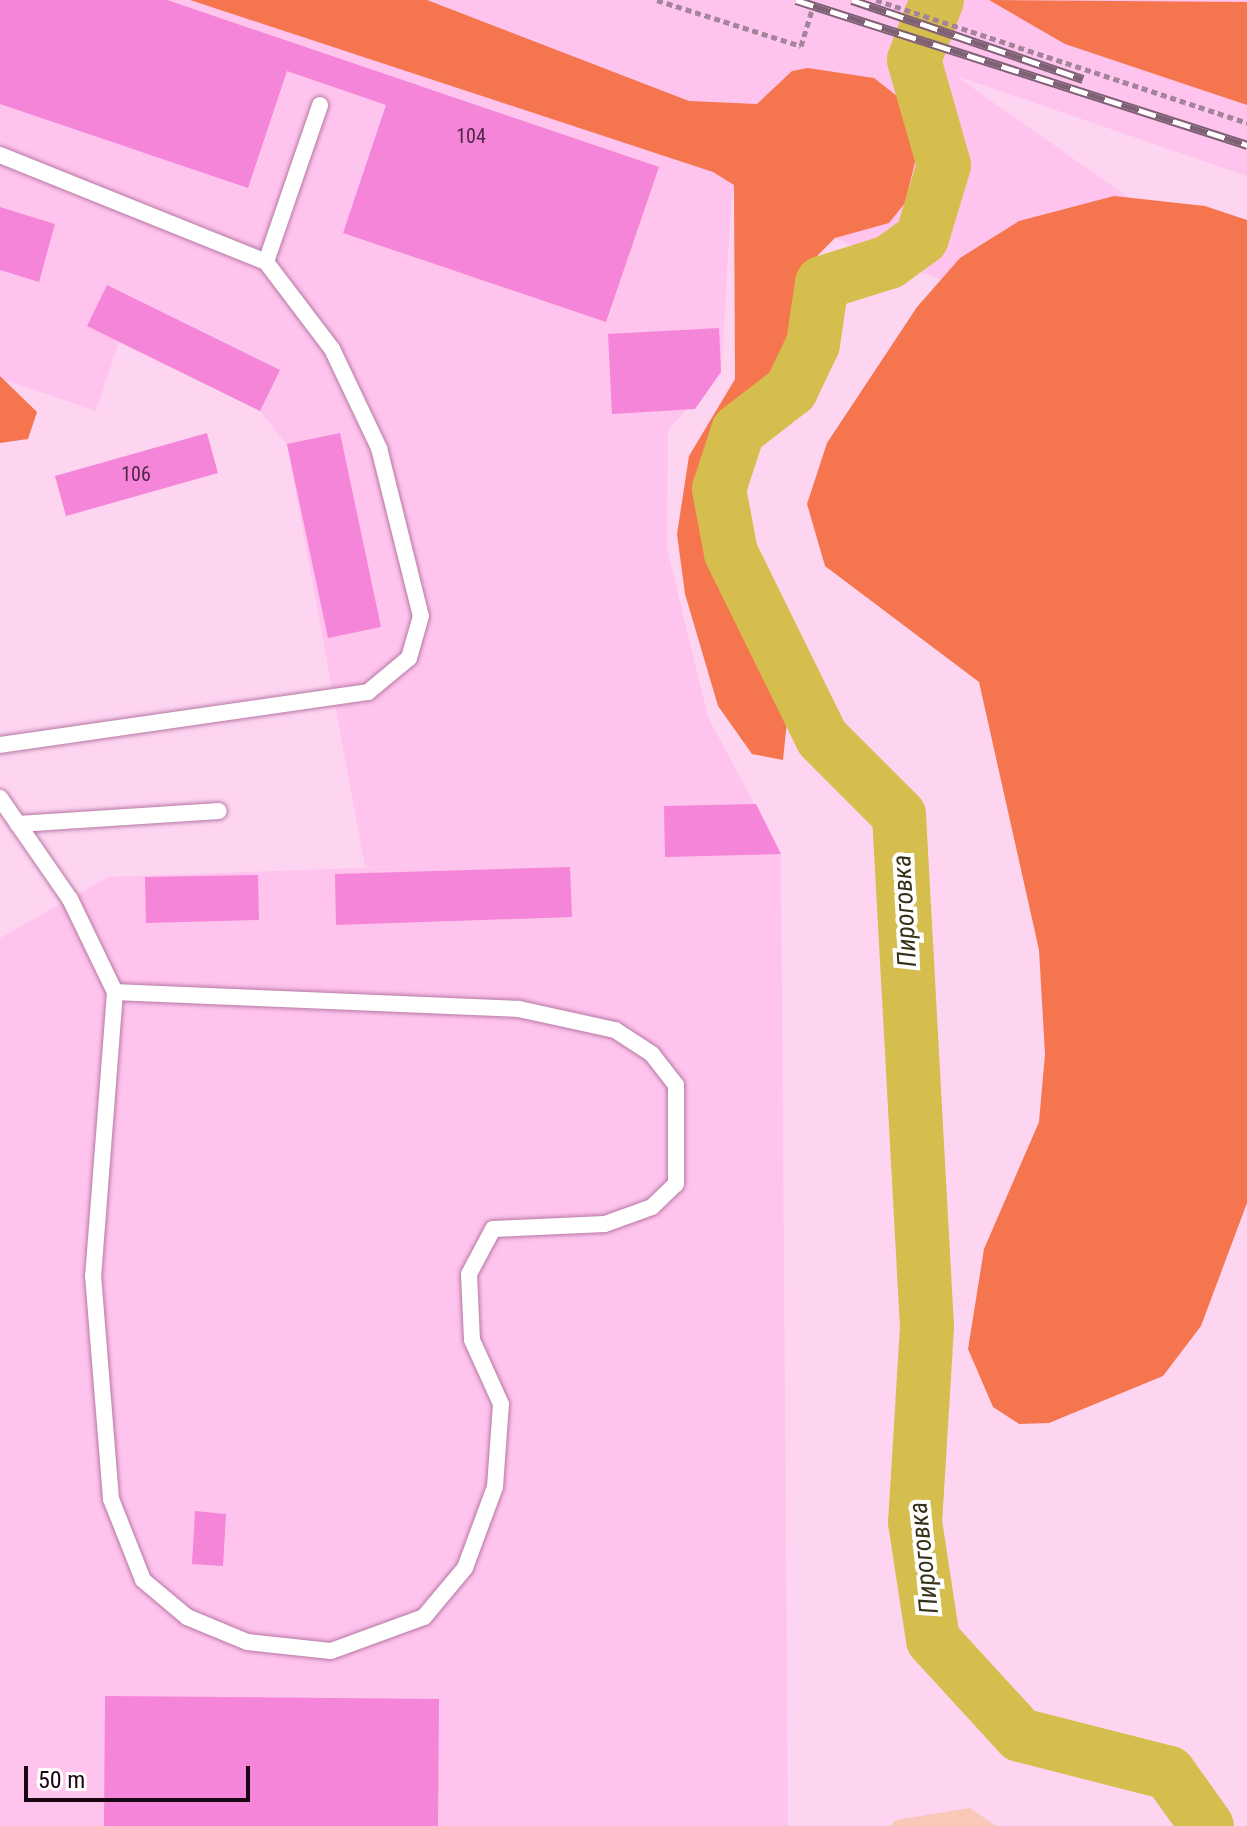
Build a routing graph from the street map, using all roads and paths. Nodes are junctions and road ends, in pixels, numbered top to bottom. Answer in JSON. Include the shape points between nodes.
{"nodes":[{"id":1,"x":657,"y":0,"type":"edge"},
{"id":2,"x":815,"y":0,"type":"edge"},
{"id":3,"x":876,"y":0,"type":"edge"},
{"id":4,"x":885,"y":2,"type":"edge"},
{"id":5,"x":320,"y":105,"type":"dead end"},
{"id":6,"x":1247,"y":123,"type":"edge"},
{"id":7,"x":0,"y":155,"type":"edge"},
{"id":8,"x":266,"y":262,"type":"junction"},
{"id":9,"x":0,"y":745,"type":"edge"},
{"id":10,"x":0,"y":798,"type":"edge"},
{"id":11,"x":219,"y":811,"type":"dead end"},
{"id":12,"x":18,"y":824,"type":"junction"},
{"id":13,"x":115,"y":992,"type":"junction"}],
"edges":[{"from":1,"to":2,"type":"path","via":[[801,46]]},
{"from":3,"to":4,"type":"path"},
{"from":4,"to":6,"type":"path"},
{"from":5,"to":8,"type":"lane"},
{"from":7,"to":8,"type":"lane"},
{"from":8,"to":9,"type":"lane","via":[[332,349],[379,448],[419,590],[418,638],[409,658],[382,686],[340,701]]},
{"from":10,"to":12,"type":"lane"},
{"from":11,"to":12,"type":"lane"},
{"from":12,"to":13,"type":"lane","via":[[70,899]]},
{"from":13,"to":13,"type":"lane","via":[[519,1009],[615,1030],[652,1054],[676,1085],[676,1184],[652,1207],[605,1224],[493,1229],[469,1274],[472,1340],[501,1404],[495,1487],[465,1568],[424,1617],[331,1651],[247,1642],[187,1617],[143,1580],[111,1499],[93,1275]]}]}
